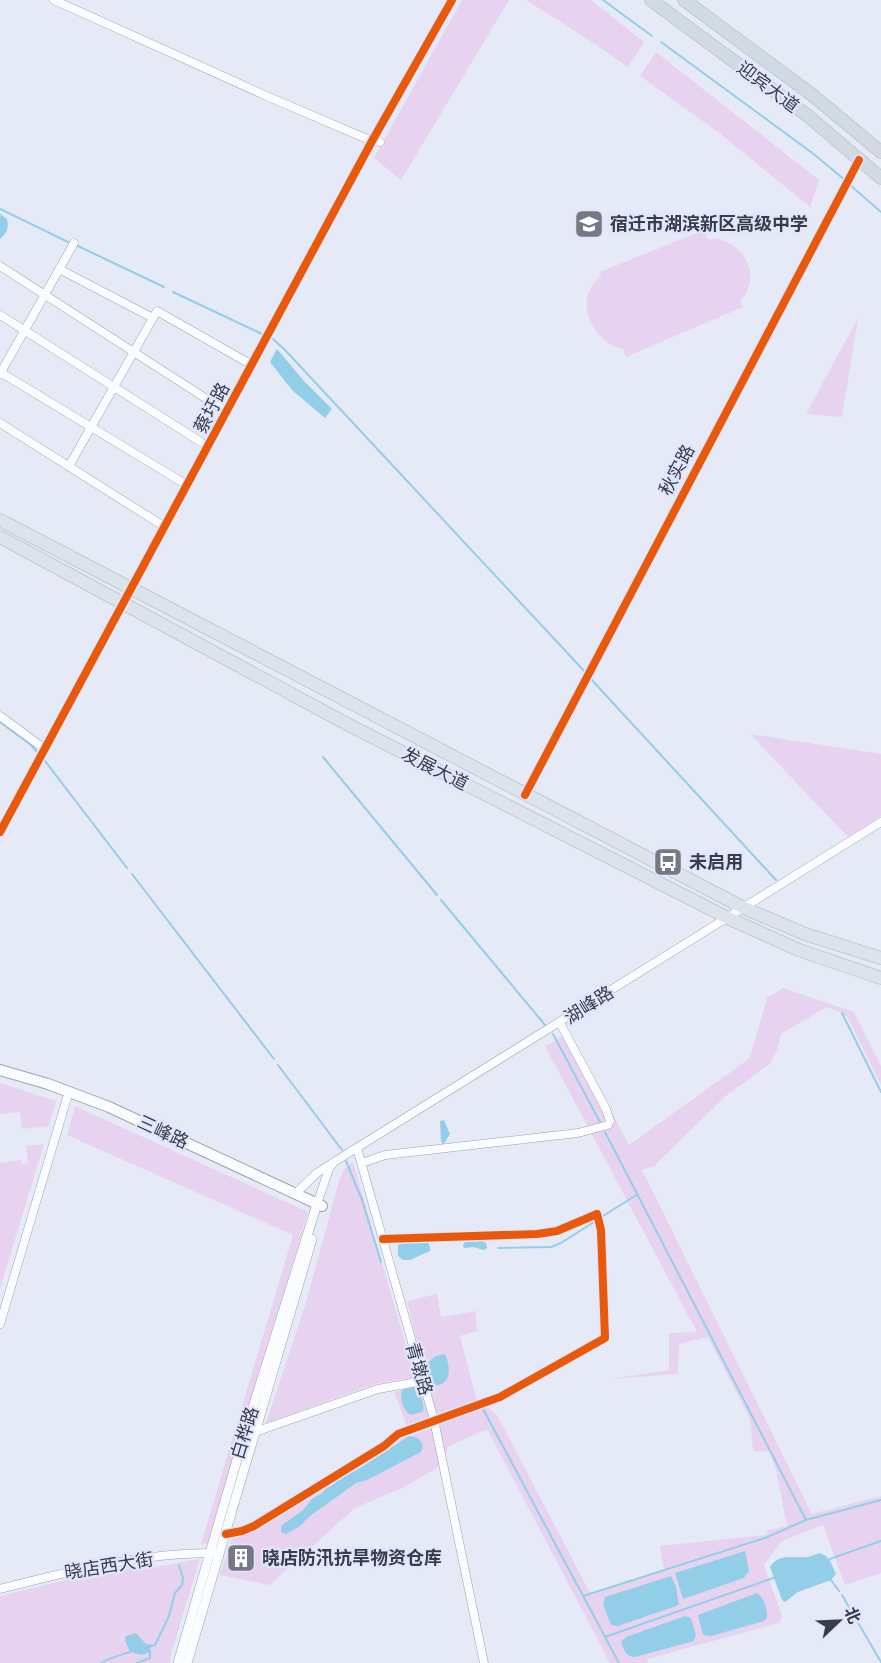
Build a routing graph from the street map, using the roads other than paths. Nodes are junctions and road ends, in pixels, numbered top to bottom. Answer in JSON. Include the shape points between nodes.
{"nodes":[{"id":1,"x":54,"y":0,"type":"edge"},
{"id":2,"x":452,"y":0,"type":"edge"},
{"id":3,"x":651,"y":0,"type":"edge"},
{"id":4,"x":684,"y":0,"type":"edge"},
{"id":5,"x":376,"y":142,"type":"junction"},
{"id":6,"x":881,"y":152,"type":"edge"},
{"id":7,"x":859,"y":160,"type":"junction"},
{"id":8,"x":881,"y":178,"type":"edge"},
{"id":9,"x":74,"y":243,"type":"dead end"},
{"id":10,"x":0,"y":266,"type":"edge"},
{"id":11,"x":59,"y":268,"type":"junction"},
{"id":12,"x":44,"y":295,"type":"junction"},
{"id":13,"x":0,"y":315,"type":"edge"},
{"id":14,"x":153,"y":318,"type":"junction"},
{"id":15,"x":24,"y":330,"type":"junction"},
{"id":16,"x":134,"y":352,"type":"junction"},
{"id":17,"x":252,"y":365,"type":"junction"},
{"id":18,"x":0,"y":373,"type":"edge"},
{"id":19,"x":114,"y":387,"type":"junction"},
{"id":20,"x":227,"y":412,"type":"junction"},
{"id":21,"x":0,"y":423,"type":"edge"},
{"id":22,"x":92,"y":427,"type":"junction"},
{"id":23,"x":201,"y":442,"type":"dead end"},
{"id":24,"x":69,"y":466,"type":"junction"},
{"id":25,"x":187,"y":485,"type":"junction"},
{"id":26,"x":0,"y":520,"type":"edge"},
{"id":27,"x":165,"y":527,"type":"junction"},
{"id":28,"x":0,"y":537,"type":"edge"},
{"id":29,"x":131,"y":590,"type":"junction"},
{"id":30,"x":123,"y":605,"type":"junction"},
{"id":31,"x":0,"y":716,"type":"edge"},
{"id":32,"x":45,"y":749,"type":"junction"},
{"id":33,"x":525,"y":795,"type":"junction"},
{"id":34,"x":881,"y":822,"type":"edge"},
{"id":35,"x":0,"y":832,"type":"edge"},
{"id":36,"x":744,"y":908,"type":"junction"},
{"id":37,"x":728,"y":918,"type":"junction"},
{"id":38,"x":881,"y":958,"type":"edge"},
{"id":39,"x":881,"y":978,"type":"edge"},
{"id":40,"x":560,"y":1023,"type":"junction"},
{"id":41,"x":0,"y":1070,"type":"edge"},
{"id":42,"x":69,"y":1091,"type":"junction"},
{"id":43,"x":357,"y":1148,"type":"junction"},
{"id":44,"x":334,"y":1162,"type":"junction"},
{"id":45,"x":362,"y":1163,"type":"junction"},
{"id":46,"x":295,"y":1194,"type":"junction"},
{"id":47,"x":319,"y":1205,"type":"junction"},
{"id":48,"x":383,"y":1239,"type":"junction"},
{"id":49,"x":0,"y":1324,"type":"edge"},
{"id":50,"x":423,"y":1381,"type":"junction"},
{"id":51,"x":434,"y":1420,"type":"junction"},
{"id":52,"x":255,"y":1432,"type":"junction"},
{"id":53,"x":226,"y":1534,"type":"junction"},
{"id":54,"x":215,"y":1553,"type":"junction"},
{"id":55,"x":0,"y":1589,"type":"edge"},
{"id":56,"x":178,"y":1663,"type":"edge"},
{"id":57,"x":187,"y":1663,"type":"edge"},
{"id":58,"x":484,"y":1663,"type":"edge"}],
"edges":[{"from":1,"to":5,"type":"street"},
{"from":2,"to":5,"type":"street","name":"蔡圩路"},
{"from":3,"to":7,"type":"highway","name":"迎宾大道"},
{"from":4,"to":6,"type":"highway","name":"迎宾大道","via":[[811,94]]},
{"from":5,"to":17,"type":"street","name":"蔡圩路"},
{"from":7,"to":8,"type":"highway","name":"迎宾大道"},
{"from":7,"to":33,"type":"street","name":"秋实路"},
{"from":9,"to":11,"type":"street"},
{"from":10,"to":12,"type":"street"},
{"from":11,"to":12,"type":"street"},
{"from":11,"to":14,"type":"street"},
{"from":12,"to":15,"type":"street"},
{"from":12,"to":16,"type":"street"},
{"from":13,"to":15,"type":"street"},
{"from":14,"to":16,"type":"street"},
{"from":14,"to":17,"type":"street","via":[[157,311]]},
{"from":15,"to":18,"type":"street"},
{"from":15,"to":19,"type":"street"},
{"from":16,"to":19,"type":"street"},
{"from":16,"to":20,"type":"street"},
{"from":17,"to":20,"type":"street","name":"蔡圩路"},
{"from":18,"to":22,"type":"street"},
{"from":19,"to":22,"type":"street"},
{"from":19,"to":23,"type":"street"},
{"from":20,"to":25,"type":"street","name":"蔡圩路"},
{"from":21,"to":24,"type":"street"},
{"from":22,"to":24,"type":"street"},
{"from":22,"to":25,"type":"street"},
{"from":24,"to":27,"type":"street"},
{"from":25,"to":27,"type":"street","name":"蔡圩路"},
{"from":26,"to":29,"type":"main road","name":"发展大道"},
{"from":27,"to":29,"type":"street","name":"蔡圩路"},
{"from":28,"to":30,"type":"main road","name":"发展大道"},
{"from":29,"to":30,"type":"street","name":"蔡圩路"},
{"from":29,"to":33,"type":"main road","name":"发展大道"},
{"from":30,"to":32,"type":"street","name":"蔡圩路"},
{"from":30,"to":37,"type":"main road","name":"发展大道"},
{"from":31,"to":32,"type":"street"},
{"from":32,"to":35,"type":"street","name":"蔡圩路"},
{"from":33,"to":36,"type":"main road","name":"发展大道"},
{"from":34,"to":36,"type":"street","name":"湖峰路"},
{"from":36,"to":37,"type":"street","name":"湖峰路"},
{"from":36,"to":38,"type":"main road","name":"发展大道","via":[[805,934]]},
{"from":37,"to":39,"type":"main road","name":"发展大道","via":[[799,950]]},
{"from":37,"to":40,"type":"street","name":"湖峰路"},
{"from":40,"to":43,"type":"street","name":"湖峰路"},
{"from":40,"to":45,"type":"street","via":[[606,1110],[608,1125],[578,1133],[385,1155]]},
{"from":41,"to":42,"type":"main road","name":"三峰路"},
{"from":42,"to":46,"type":"main road","name":"三峰路"},
{"from":42,"to":49,"type":"street"},
{"from":43,"to":44,"type":"street","name":"湖峰路"},
{"from":43,"to":45,"type":"street","name":"青墩路"},
{"from":44,"to":46,"type":"street","name":"湖峰路"},
{"from":44,"to":47,"type":"street"},
{"from":45,"to":48,"type":"street","name":"青墩路"},
{"from":46,"to":47,"type":"main road","name":"三峰路"},
{"from":47,"to":52,"type":"street","name":"白桦路"},
{"from":47,"to":54,"type":"street","name":"白桦路","via":[[249,1419]]},
{"from":48,"to":50,"type":"street","name":"青墩路"},
{"from":48,"to":51,"type":"street","via":[[537,1234],[557,1231],[597,1214],[605,1338],[500,1396]]},
{"from":50,"to":51,"type":"street","name":"青墩路"},
{"from":50,"to":52,"type":"street","via":[[378,1389]]},
{"from":51,"to":53,"type":"street","via":[[398,1434],[254,1526]]},
{"from":51,"to":58,"type":"street","name":"青墩路"},
{"from":52,"to":53,"type":"street","name":"白桦路"},
{"from":53,"to":54,"type":"street","name":"白桦路"},
{"from":54,"to":55,"type":"street","name":"晓店西大街","via":[[113,1563]]},
{"from":54,"to":56,"type":"street","name":"白桦路"},
{"from":54,"to":57,"type":"street","name":"白桦路"}]}
